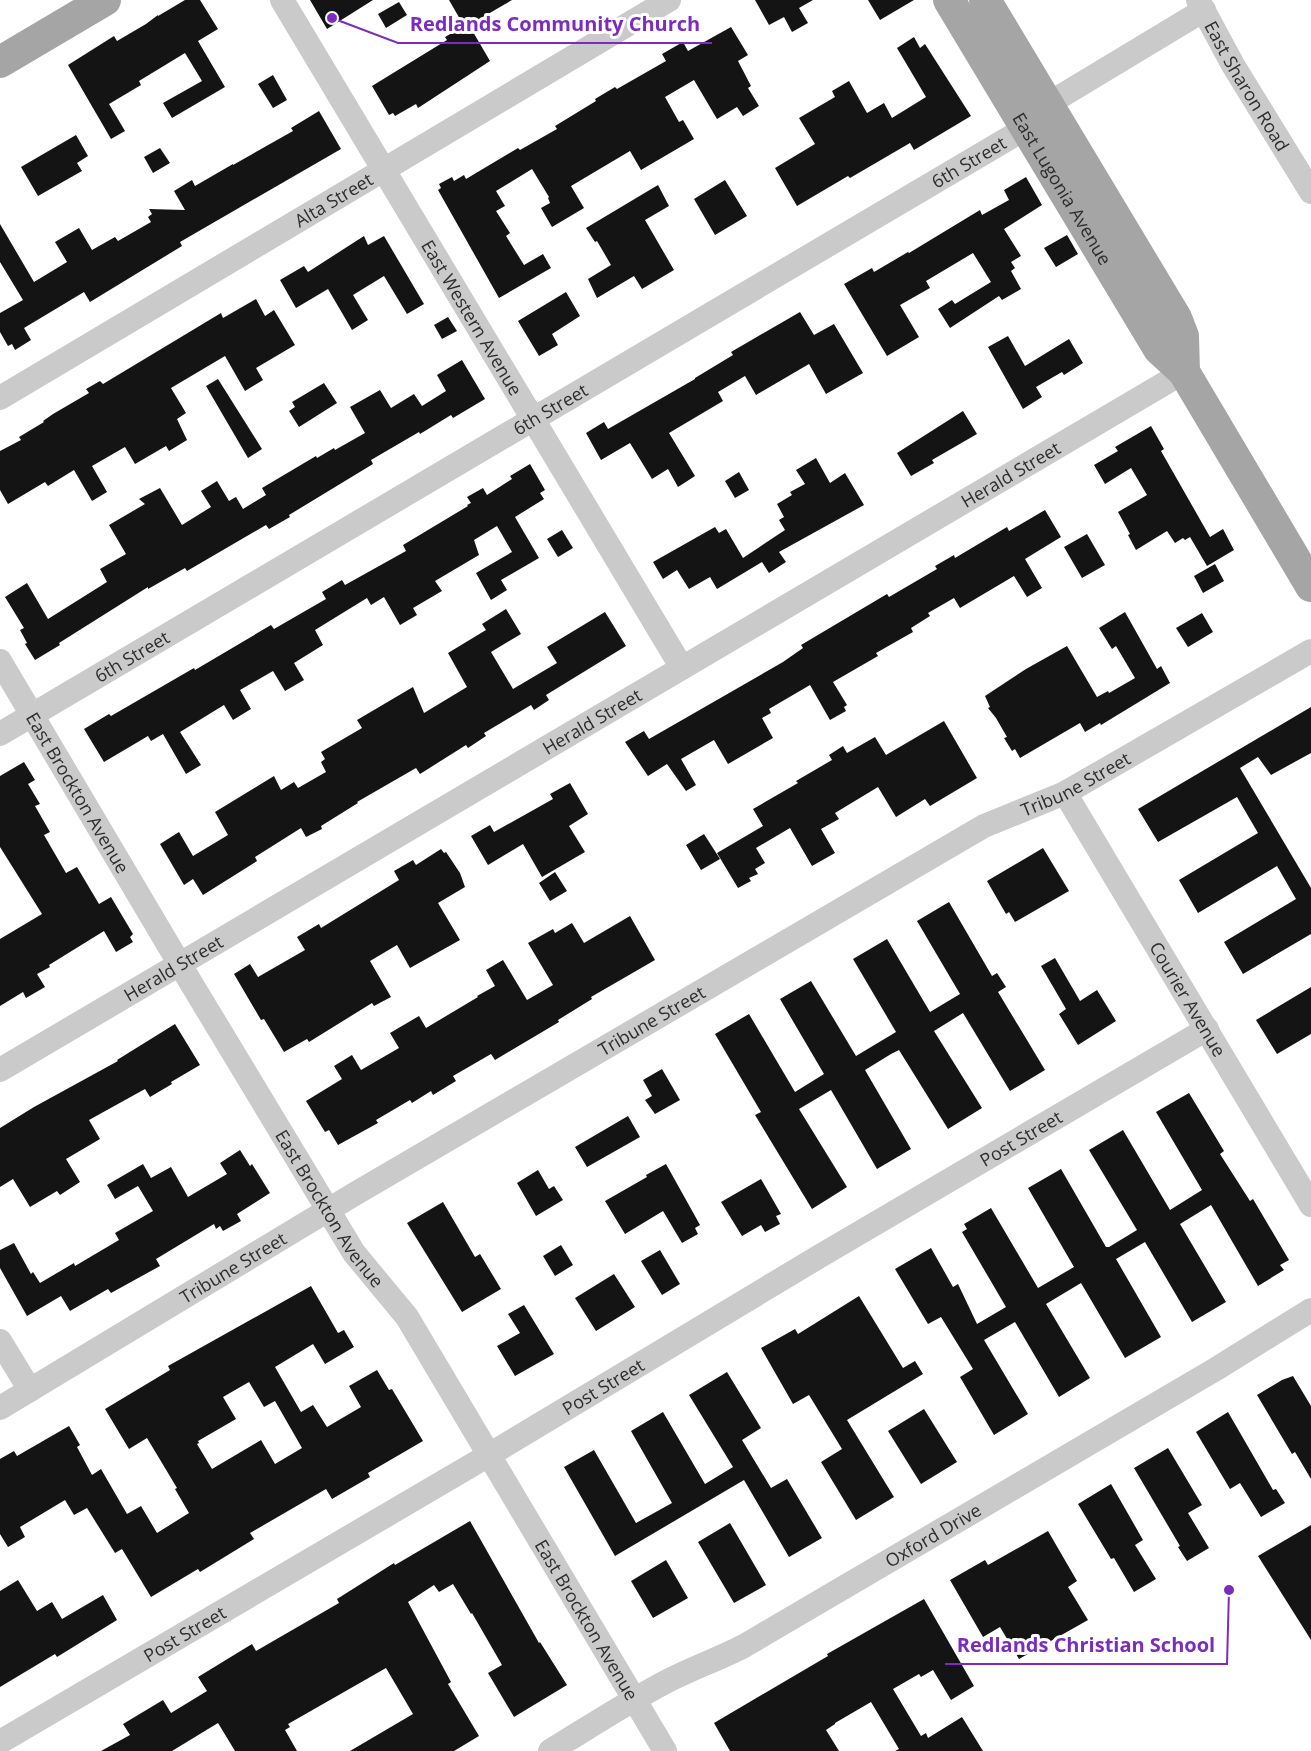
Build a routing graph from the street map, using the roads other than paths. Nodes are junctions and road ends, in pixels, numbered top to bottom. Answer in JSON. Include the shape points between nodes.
{"nodes":[{"id":1,"x":105,"y":0,"type":"edge"},
{"id":2,"x":282,"y":0,"type":"edge"},
{"id":3,"x":669,"y":0,"type":"edge"},
{"id":4,"x":949,"y":0,"type":"edge"},
{"id":5,"x":985,"y":0,"type":"edge"},
{"id":6,"x":1201,"y":5,"type":"edge"},
{"id":7,"x":978,"y":49,"type":"junction"},
{"id":8,"x":0,"y":62,"type":"edge"},
{"id":9,"x":1048,"y":104,"type":"junction"},
{"id":10,"x":1026,"y":128,"type":"junction"},
{"id":11,"x":384,"y":170,"type":"junction"},
{"id":12,"x":1091,"y":177,"type":"junction"},
{"id":13,"x":1311,"y":192,"type":"edge"},
{"id":14,"x":1184,"y":372,"type":"junction"},
{"id":15,"x":0,"y":398,"type":"edge"},
{"id":16,"x":533,"y":419,"type":"junction"},
{"id":17,"x":1311,"y":586,"type":"edge"},
{"id":18,"x":1311,"y":651,"type":"edge"},
{"id":19,"x":0,"y":662,"type":"edge"},
{"id":20,"x":682,"y":668,"type":"junction"},
{"id":21,"x":32,"y":715,"type":"junction"},
{"id":22,"x":0,"y":734,"type":"edge"},
{"id":23,"x":1065,"y":793,"type":"junction"},
{"id":24,"x":179,"y":963,"type":"junction"},
{"id":25,"x":1207,"y":1029,"type":"junction"},
{"id":26,"x":0,"y":1070,"type":"edge"},
{"id":27,"x":1311,"y":1205,"type":"edge"},
{"id":28,"x":329,"y":1211,"type":"junction"},
{"id":29,"x":1311,"y":1310,"type":"edge"},
{"id":30,"x":0,"y":1341,"type":"edge"},
{"id":31,"x":30,"y":1390,"type":"junction"},
{"id":32,"x":0,"y":1407,"type":"edge"},
{"id":33,"x":489,"y":1455,"type":"junction"},
{"id":34,"x":635,"y":1699,"type":"junction"},
{"id":35,"x":0,"y":1742,"type":"edge"},
{"id":36,"x":550,"y":1751,"type":"edge"},
{"id":37,"x":665,"y":1751,"type":"edge"}],
"edges":[{"from":1,"to":8,"type":"main road"},
{"from":2,"to":11,"type":"street","name":"East Western Avenue"},
{"from":3,"to":11,"type":"street","name":"Alta Street"},
{"from":4,"to":7,"type":"main road","name":"East Lugonia Avenue"},
{"from":5,"to":9,"type":"main road","name":"East Lugonia Avenue"},
{"from":6,"to":9,"type":"street"},
{"from":6,"to":13,"type":"street","name":"East Sharon Road"},
{"from":7,"to":9,"type":"street","via":[[994,56],[1022,96]]},
{"from":7,"to":10,"type":"main road","name":"East Lugonia Avenue"},
{"from":9,"to":12,"type":"main road","name":"East Lugonia Avenue"},
{"from":10,"to":12,"type":"street","name":"6th Street","via":[[1039,131],[1070,173]]},
{"from":10,"to":14,"type":"main road","name":"East Lugonia Avenue","via":[[1159,349]]},
{"from":10,"to":16,"type":"street","name":"6th Street"},
{"from":11,"to":15,"type":"street","name":"Alta Street"},
{"from":11,"to":16,"type":"street","name":"East Western Avenue"},
{"from":12,"to":14,"type":"main road","name":"East Lugonia Avenue","via":[[1176,318],[1183,336]]},
{"from":14,"to":17,"type":"main road","name":"East Lugonia Avenue"},
{"from":14,"to":20,"type":"street","name":"Herald Street"},
{"from":16,"to":20,"type":"street","name":"East Western Avenue"},
{"from":16,"to":21,"type":"street","name":"6th Street"},
{"from":18,"to":23,"type":"street","name":"Tribune Street"},
{"from":19,"to":21,"type":"street","name":"East Brockton Avenue"},
{"from":20,"to":24,"type":"street","name":"Herald Street"},
{"from":21,"to":22,"type":"street","name":"6th Street"},
{"from":21,"to":24,"type":"street","name":"East Brockton Avenue"},
{"from":23,"to":25,"type":"street","name":"Courier Avenue"},
{"from":23,"to":28,"type":"street","name":"Tribune Street","via":[[984,826]]},
{"from":24,"to":26,"type":"street","name":"Herald Street"},
{"from":24,"to":28,"type":"street","name":"East Brockton Avenue"},
{"from":25,"to":27,"type":"street","name":"Courier Avenue"},
{"from":25,"to":33,"type":"street","name":"Post Street"},
{"from":28,"to":31,"type":"street","name":"Tribune Street"},
{"from":28,"to":33,"type":"street","name":"East Brockton Avenue","via":[[354,1253],[407,1317]]},
{"from":29,"to":34,"type":"street","name":"Oxford Drive","via":[[744,1646]]},
{"from":30,"to":31,"type":"street"},
{"from":31,"to":32,"type":"street","name":"Tribune Street"},
{"from":33,"to":34,"type":"street","name":"East Brockton Avenue"},
{"from":33,"to":35,"type":"street","name":"Post Street"},
{"from":34,"to":36,"type":"street","name":"Oxford Drive"},
{"from":34,"to":37,"type":"street","name":"East Brockton Avenue"}]}
